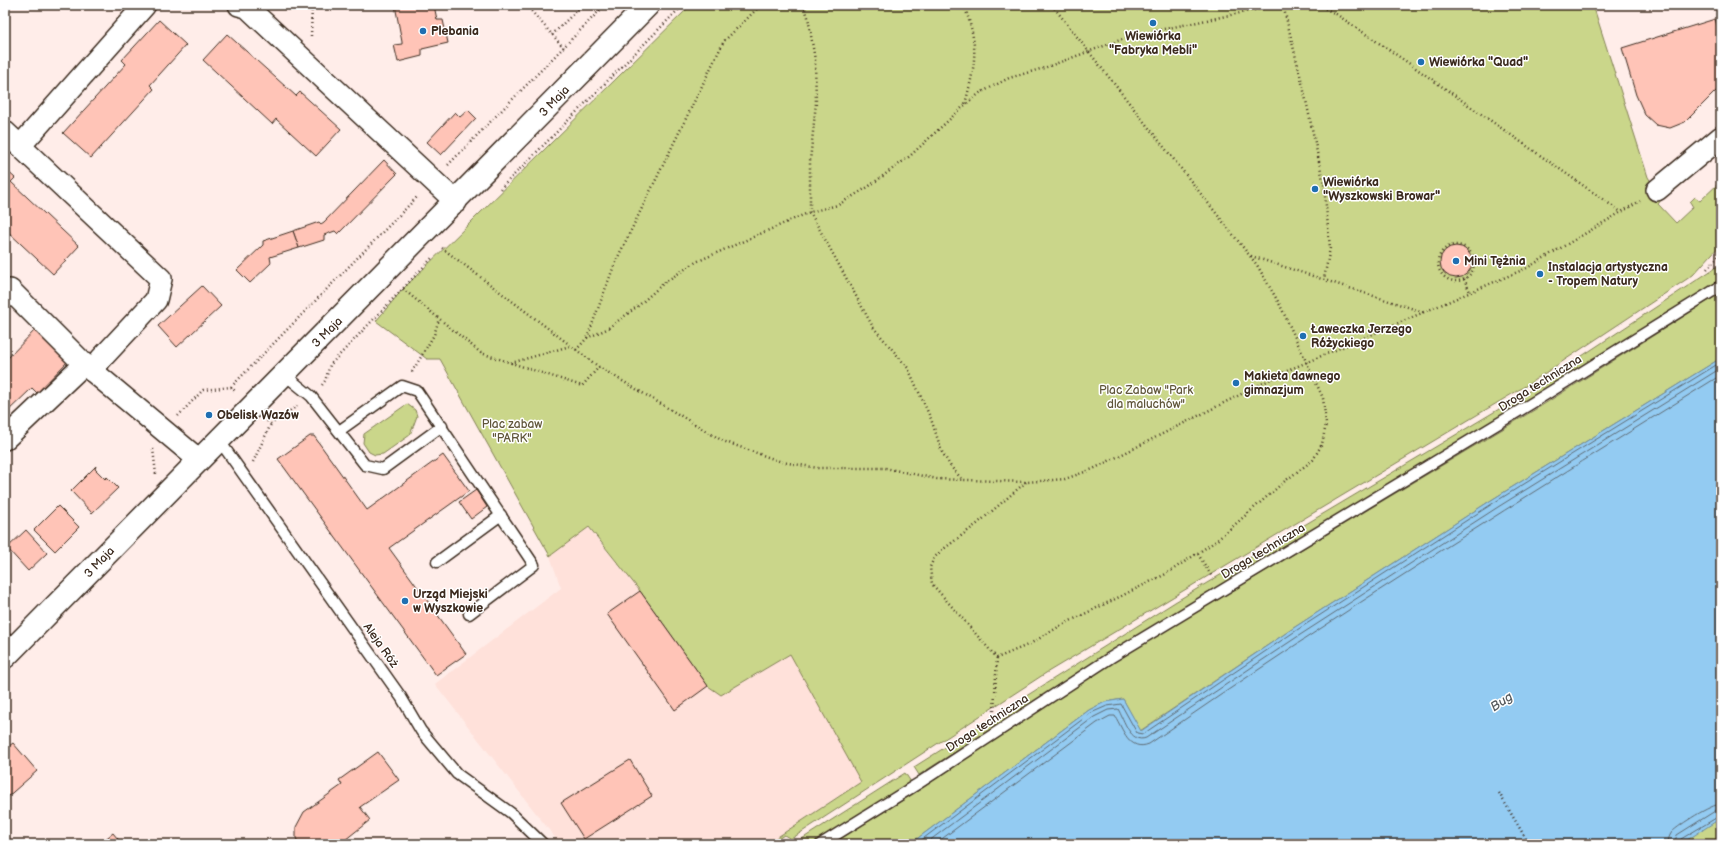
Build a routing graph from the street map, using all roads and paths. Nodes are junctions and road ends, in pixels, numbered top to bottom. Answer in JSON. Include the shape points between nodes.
{"nodes":[{"id":1,"x":145,"y":5,"type":"edge"},
{"id":2,"x":312,"y":5,"type":"edge"},
{"id":3,"x":526,"y":5,"type":"edge"},
{"id":4,"x":582,"y":5,"type":"edge"},
{"id":5,"x":648,"y":5,"type":"edge"},
{"id":6,"x":683,"y":5,"type":"edge"},
{"id":7,"x":761,"y":5,"type":"edge"},
{"id":8,"x":804,"y":5,"type":"edge"},
{"id":9,"x":964,"y":5,"type":"edge"},
{"id":10,"x":1052,"y":5,"type":"edge"},
{"id":11,"x":1278,"y":5,"type":"edge"},
{"id":12,"x":1283,"y":5,"type":"edge"},
{"id":13,"x":1318,"y":5,"type":"edge"},
{"id":14,"x":245,"y":6,"type":"edge"},
{"id":15,"x":552,"y":35,"type":"junction"},
{"id":16,"x":311,"y":41,"type":"dead end"},
{"id":17,"x":564,"y":48,"type":"dead end"},
{"id":18,"x":1090,"y":52,"type":"junction"},
{"id":19,"x":965,"y":105,"type":"junction"},
{"id":20,"x":1721,"y":137,"type":"edge"},
{"id":21,"x":12,"y":139,"type":"edge"},
{"id":22,"x":1657,"y":190,"type":"joint"},
{"id":23,"x":498,"y":191,"type":"dead end"},
{"id":24,"x":456,"y":202,"type":"junction"},
{"id":25,"x":810,"y":212,"type":"junction"},
{"id":26,"x":1621,"y":212,"type":"junction"},
{"id":27,"x":447,"y":242,"type":"dead end"},
{"id":28,"x":442,"y":248,"type":"junction"},
{"id":29,"x":1721,"y":253,"type":"edge"},
{"id":30,"x":1250,"y":256,"type":"junction"},
{"id":31,"x":1707,"y":270,"type":"dead end"},
{"id":32,"x":1324,"y":279,"type":"junction"},
{"id":33,"x":1464,"y":279,"type":"junction"},
{"id":34,"x":1721,"y":286,"type":"edge"},
{"id":35,"x":403,"y":289,"type":"junction"},
{"id":36,"x":1470,"y":292,"type":"junction"},
{"id":37,"x":5,"y":295,"type":"edge"},
{"id":38,"x":1424,"y":312,"type":"junction"},
{"id":39,"x":439,"y":319,"type":"junction"},
{"id":40,"x":587,"y":338,"type":"junction"},
{"id":41,"x":570,"y":345,"type":"junction"},
{"id":42,"x":576,"y":350,"type":"junction"},
{"id":43,"x":511,"y":362,"type":"junction"},
{"id":44,"x":1306,"y":362,"type":"junction"},
{"id":45,"x":599,"y":367,"type":"junction"},
{"id":46,"x":88,"y":368,"type":"junction"},
{"id":47,"x":412,"y":372,"type":"dead end"},
{"id":48,"x":285,"y":375,"type":"junction"},
{"id":49,"x":311,"y":396,"type":"junction"},
{"id":50,"x":252,"y":407,"type":"junction"},
{"id":51,"x":442,"y":426,"type":"junction"},
{"id":52,"x":164,"y":431,"type":"junction"},
{"id":53,"x":339,"y":431,"type":"junction"},
{"id":54,"x":5,"y":439,"type":"edge"},
{"id":55,"x":219,"y":440,"type":"junction"},
{"id":56,"x":199,"y":460,"type":"junction"},
{"id":57,"x":156,"y":476,"type":"dead end"},
{"id":58,"x":961,"y":479,"type":"junction"},
{"id":59,"x":1027,"y":482,"type":"junction"},
{"id":60,"x":501,"y":515,"type":"junction"},
{"id":61,"x":1198,"y":554,"type":"junction"},
{"id":62,"x":437,"y":562,"type":"dead end"},
{"id":63,"x":1212,"y":577,"type":"dead end"},
{"id":64,"x":468,"y":614,"type":"dead end"},
{"id":65,"x":5,"y":658,"type":"edge"},
{"id":66,"x":997,"y":658,"type":"junction"},
{"id":67,"x":994,"y":711,"type":"dead end"},
{"id":68,"x":1499,"y":793,"type":"dead end"},
{"id":69,"x":543,"y":844,"type":"edge"},
{"id":70,"x":821,"y":844,"type":"edge"},
{"id":71,"x":1529,"y":844,"type":"edge"}],
"edges":[{"from":1,"to":21,"type":"street"},
{"from":2,"to":16,"type":"path"},
{"from":3,"to":15,"type":"path"},
{"from":4,"to":15,"type":"path"},
{"from":5,"to":24,"type":"street","name":"3 Maja"},
{"from":6,"to":23,"type":"path"},
{"from":7,"to":40,"type":"path","via":[[724,41],[615,263]]},
{"from":8,"to":25,"type":"path","via":[[815,60],[816,103],[810,161]]},
{"from":9,"to":19,"type":"path","via":[[976,53]]},
{"from":10,"to":18,"type":"path"},
{"from":11,"to":18,"type":"path","via":[[1131,36]]},
{"from":12,"to":32,"type":"path","via":[[1324,185],[1330,248]]},
{"from":13,"to":26,"type":"path","via":[[1336,14],[1407,62]]},
{"from":14,"to":24,"type":"street"},
{"from":15,"to":17,"type":"path"},
{"from":18,"to":19,"type":"path","via":[[1009,78],[980,93]]},
{"from":18,"to":30,"type":"path"},
{"from":19,"to":25,"type":"path","via":[[910,156],[868,187],[838,205]]},
{"from":20,"to":22,"type":"street"},
{"from":21,"to":46,"type":"street","via":[[161,279],[156,300],[101,359]]},
{"from":22,"to":26,"type":"path"},
{"from":24,"to":48,"type":"street","name":"3 Maja"},
{"from":25,"to":40,"type":"path","via":[[696,262],[665,282],[607,329]]},
{"from":25,"to":58,"type":"path","via":[[873,327],[908,368],[931,419],[942,452],[950,467]]},
{"from":26,"to":36,"type":"path","via":[[1527,268]]},
{"from":27,"to":28,"type":"path"},
{"from":28,"to":35,"type":"path"},
{"from":28,"to":41,"type":"path"},
{"from":29,"to":31,"type":"path"},
{"from":30,"to":32,"type":"path"},
{"from":30,"to":44,"type":"path","via":[[1280,305]]},
{"from":32,"to":38,"type":"path"},
{"from":33,"to":33,"type":"path","via":[[1447,278],[1440,270],[1439,259],[1444,249],[1449,246],[1466,248],[1473,258],[1472,270]]},
{"from":33,"to":36,"type":"path"},
{"from":34,"to":70,"type":"lane","name":"Droga techniczna","via":[[1110,658]]},
{"from":35,"to":39,"type":"path"},
{"from":35,"to":49,"type":"path","via":[[330,365],[325,381]]},
{"from":36,"to":38,"type":"path"},
{"from":37,"to":46,"type":"street","via":[[10,290]]},
{"from":38,"to":44,"type":"path"},
{"from":39,"to":43,"type":"path","via":[[481,353]]},
{"from":39,"to":47,"type":"path","via":[[434,335]]},
{"from":40,"to":42,"type":"path"},
{"from":41,"to":42,"type":"path"},
{"from":41,"to":43,"type":"path"},
{"from":42,"to":45,"type":"path"},
{"from":43,"to":45,"type":"path","via":[[582,386]]},
{"from":44,"to":59,"type":"path","via":[[1093,469],[1064,479]]},
{"from":44,"to":61,"type":"path","via":[[1323,398],[1326,424],[1322,444],[1314,460]]},
{"from":45,"to":58,"type":"path","via":[[722,441],[782,462],[818,468],[885,468],[937,479]]},
{"from":46,"to":52,"type":"street"},
{"from":46,"to":54,"type":"street"},
{"from":48,"to":49,"type":"lane"},
{"from":48,"to":50,"type":"street","name":"3 Maja"},
{"from":49,"to":50,"type":"path","via":[[270,424]]},
{"from":49,"to":53,"type":"lane"},
{"from":50,"to":52,"type":"path","via":[[231,387],[203,390]]},
{"from":50,"to":55,"type":"street","name":"3 Maja"},
{"from":51,"to":53,"type":"lane","via":[[383,469],[365,465]]},
{"from":51,"to":53,"type":"lane","via":[[417,391],[402,386]]},
{"from":51,"to":60,"type":"lane"},
{"from":52,"to":56,"type":"street"},
{"from":52,"to":57,"type":"path","via":[[152,444]]},
{"from":55,"to":56,"type":"street","name":"3 Maja"},
{"from":55,"to":69,"type":"lane","name":"Aleja Róż","via":[[401,697],[421,731],[444,760],[457,774],[511,813]]},
{"from":56,"to":65,"type":"street","name":"3 Maja"},
{"from":58,"to":59,"type":"path"},
{"from":59,"to":66,"type":"path","via":[[941,551],[930,567],[932,584]]},
{"from":60,"to":62,"type":"lane"},
{"from":60,"to":64,"type":"lane","via":[[534,565]]},
{"from":61,"to":63,"type":"path"},
{"from":61,"to":66,"type":"path","via":[[1166,574],[1060,626],[1030,644]]},
{"from":66,"to":67,"type":"path"},
{"from":68,"to":71,"type":"path"}]}
